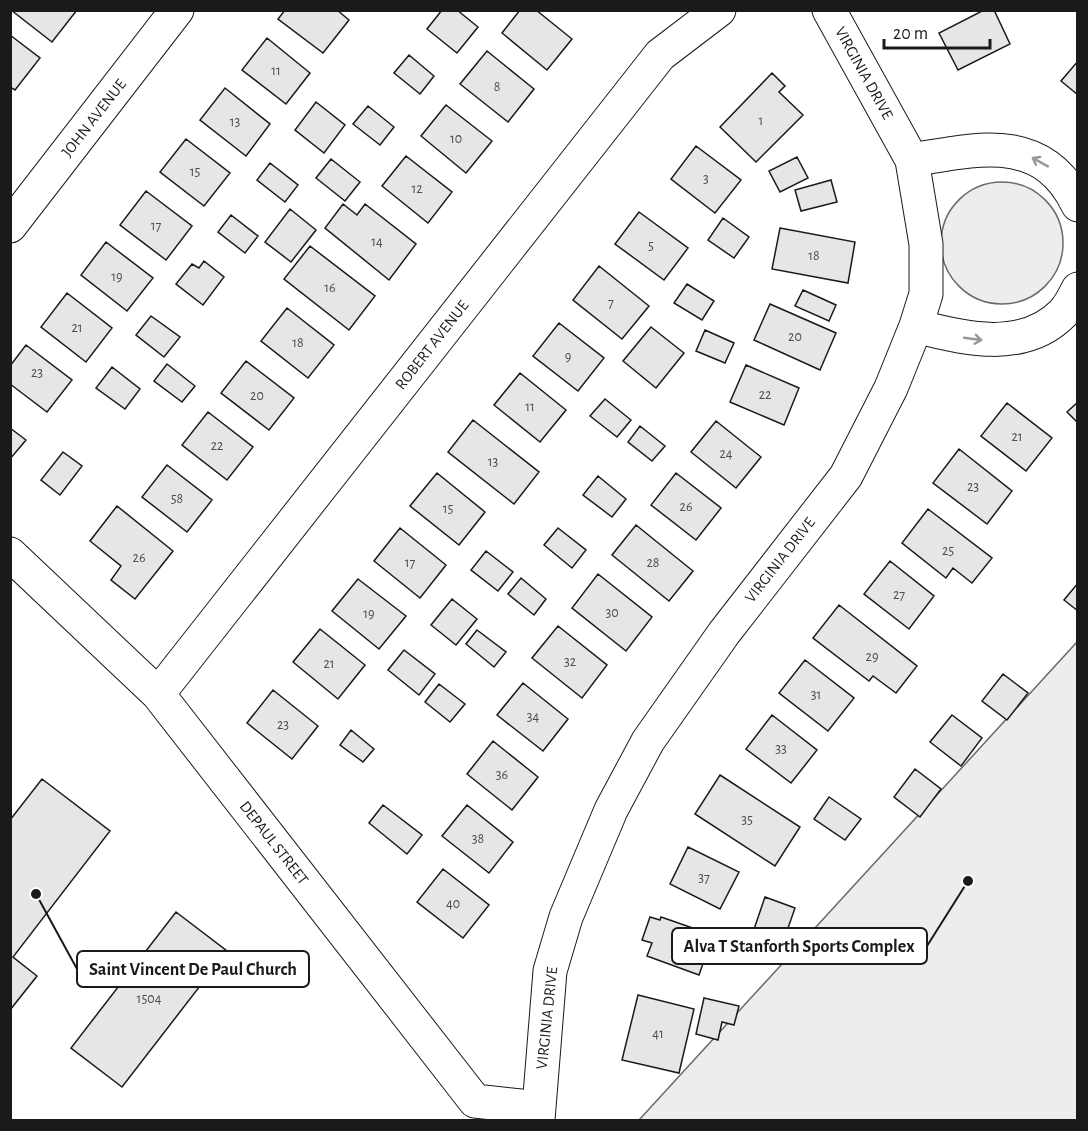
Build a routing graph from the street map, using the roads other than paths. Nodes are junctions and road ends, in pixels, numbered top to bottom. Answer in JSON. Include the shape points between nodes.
{"nodes":[{"id":1,"x":177,"y":10,"type":"edge"},
{"id":2,"x":719,"y":10,"type":"edge"},
{"id":3,"x":829,"y":10,"type":"edge"},
{"id":4,"x":912,"y":160,"type":"junction"},
{"id":5,"x":1077,"y":205,"type":"edge"},
{"id":6,"x":10,"y":226,"type":"edge"},
{"id":7,"x":1077,"y":289,"type":"edge"},
{"id":8,"x":916,"y":326,"type":"junction"},
{"id":9,"x":10,"y":554,"type":"edge"},
{"id":10,"x":158,"y":694,"type":"junction"},
{"id":11,"x":539,"y":1114,"type":"edge"}],
"edges":[{"from":1,"to":6,"type":"street","name":"JOHN AVENUE"},
{"from":2,"to":10,"type":"street","name":"ROBERT AVENUE","via":[[660,55]]},
{"from":3,"to":4,"type":"street","name":"VIRGINIA DRIVE"},
{"from":5,"to":4,"type":"street","one_way":true,"via":[[1058,174],[1041,160],[1008,150],[973,149]]},
{"from":4,"to":8,"type":"street","name":"VIRGINIA DRIVE","via":[[926,244],[926,294]]},
{"from":8,"to":7,"type":"street","one_way":true,"via":[[983,340],[1028,335],[1065,312]]},
{"from":8,"to":11,"type":"street","name":"VIRGINIA DRIVE","via":[[891,388],[846,476],[724,633],[648,741],[611,810],[566,917],[550,971]]},
{"from":9,"to":10,"type":"street","name":"DEPAUL STREET"},
{"from":10,"to":11,"type":"street","name":"DEPAUL STREET","via":[[475,1101]]}]}
